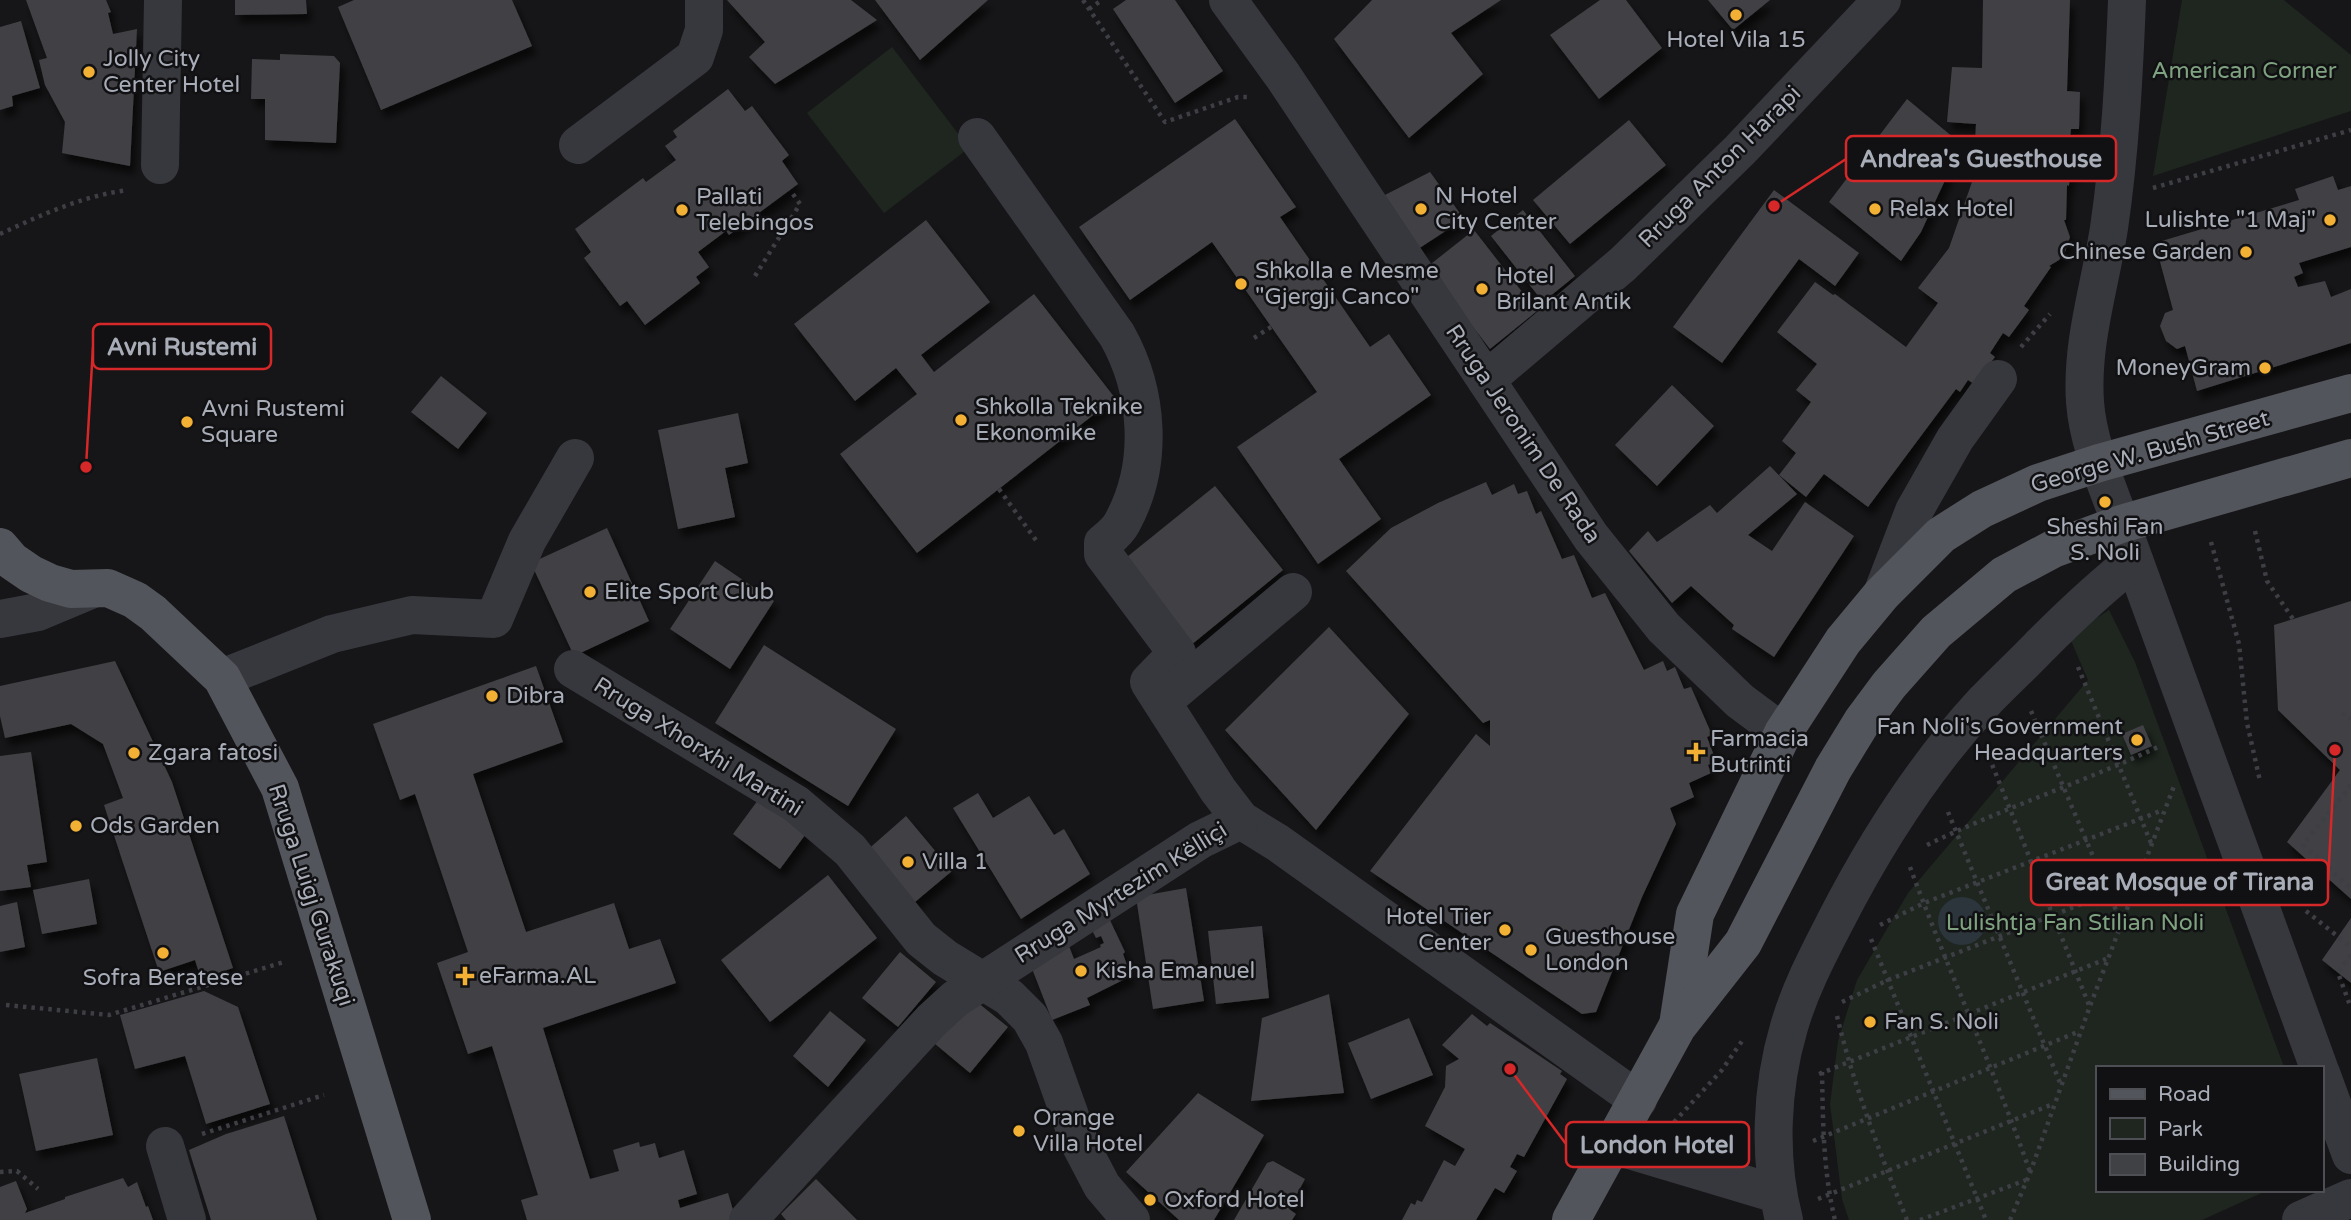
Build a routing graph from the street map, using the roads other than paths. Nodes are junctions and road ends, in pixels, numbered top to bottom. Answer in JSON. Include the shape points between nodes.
{"nodes":[{"id":1,"x":163,"y":0,"type":"edge"},
{"id":2,"x":704,"y":0,"type":"edge"},
{"id":3,"x":1228,"y":0,"type":"edge"},
{"id":4,"x":1882,"y":0,"type":"edge"},
{"id":5,"x":2127,"y":0,"type":"edge"},
{"id":6,"x":977,"y":137,"type":"dead end"},
{"id":7,"x":578,"y":145,"type":"dead end"},
{"id":8,"x":160,"y":165,"type":"road end"},
{"id":9,"x":1998,"y":379,"type":"dead end"},
{"id":10,"x":1486,"y":380,"type":"junction"},
{"id":11,"x":2351,"y":393,"type":"edge"},
{"id":12,"x":575,"y":458,"type":"dead end"},
{"id":13,"x":2351,"y":458,"type":"edge"},
{"id":14,"x":2099,"y":463,"type":"junction"},
{"id":15,"x":2121,"y":524,"type":"junction"},
{"id":16,"x":0,"y":547,"type":"edge"},
{"id":17,"x":2134,"y":561,"type":"junction"},
{"id":18,"x":100,"y":589,"type":"junction"},
{"id":19,"x":1293,"y":592,"type":"dead end"},
{"id":20,"x":1882,"y":594,"type":"junction"},
{"id":21,"x":0,"y":619,"type":"edge"},
{"id":22,"x":573,"y":669,"type":"dead end"},
{"id":23,"x":222,"y":678,"type":"junction"},
{"id":24,"x":1161,"y":702,"type":"junction"},
{"id":25,"x":1783,"y":733,"type":"junction"},
{"id":26,"x":1241,"y":820,"type":"junction"},
{"id":27,"x":980,"y":981,"type":"junction"},
{"id":28,"x":1677,"y":1027,"type":"junction"},
{"id":29,"x":2318,"y":1066,"type":"edge"},
{"id":30,"x":2323,"y":1078,"type":"edge"},
{"id":31,"x":1638,"y":1100,"type":"junction"},
{"id":32,"x":1613,"y":1144,"type":"junction"},
{"id":33,"x":165,"y":1146,"type":"road end"},
{"id":34,"x":2351,"y":1155,"type":"edge"},
{"id":35,"x":1779,"y":1196,"type":"edge"},
{"id":36,"x":2351,"y":1198,"type":"edge"},
{"id":37,"x":187,"y":1220,"type":"edge"},
{"id":38,"x":412,"y":1220,"type":"edge"},
{"id":39,"x":748,"y":1220,"type":"edge"},
{"id":40,"x":1131,"y":1220,"type":"edge"},
{"id":41,"x":1572,"y":1220,"type":"edge"},
{"id":42,"x":2301,"y":1220,"type":"edge"}],
"edges":[{"from":1,"to":8,"type":"street"},
{"from":2,"to":7,"type":"street","via":[[704,30],[695,57]]},
{"from":3,"to":10,"type":"street","name":"Rruga Jeronim De Rada"},
{"from":4,"to":10,"type":"street","name":"Rruga Anton Harapi","via":[[1740,150],[1623,264]]},
{"from":5,"to":14,"type":"street","via":[[2109,228],[2090,317],[2087,357],[2085,401]]},
{"from":6,"to":24,"type":"street","via":[[1130,357],[1145,434],[1142,464],[1135,494],[1121,526],[1103,543],[1103,554],[1177,653],[1149,682]]},
{"from":9,"to":20,"type":"street","via":[[1955,439],[1914,511]]},
{"from":10,"to":25,"type":"street","name":"Rruga Jeronim De Rada","via":[[1591,537],[1664,628],[1740,701]]},
{"from":11,"to":14,"type":"main road","name":"George W. Bush Street"},
{"from":12,"to":23,"type":"street","via":[[527,541],[494,619],[412,615],[332,634]]},
{"from":13,"to":15,"type":"main road","name":"George W. Bush Street"},
{"from":14,"to":15,"type":"street"},
{"from":14,"to":20,"type":"main road","name":"George W. Bush Street","via":[[1982,509],[1941,535]]},
{"from":15,"to":17,"type":"street"},
{"from":15,"to":28,"type":"main road","name":"George W. Bush Street","via":[[2053,549],[2004,575],[1922,648],[1875,703],[1833,769],[1744,943]]},
{"from":16,"to":18,"type":"main road","name":"Rruga Luigj Gurakuqi","via":[[12,561],[50,583]]},
{"from":17,"to":29,"type":"street"},
{"from":17,"to":35,"type":"street","via":[[2096,591],[1973,715],[1894,820],[1851,891],[1812,965],[1789,1027],[1773,1142]]},
{"from":18,"to":21,"type":"street","via":[[38,612]]},
{"from":18,"to":23,"type":"main road","name":"Rruga Luigj Gurakuqi","via":[[135,600],[153,613]]},
{"from":19,"to":24,"type":"street"},
{"from":20,"to":25,"type":"main road","name":"George W. Bush Street","via":[[1827,663]]},
{"from":22,"to":27,"type":"street","name":"Rruga Xhorxhi Martini","via":[[796,804],[850,850],[921,939]]},
{"from":23,"to":38,"type":"main road","name":"Rruga Luigj Gurakuqi","via":[[280,788]]},
{"from":24,"to":26,"type":"street"},
{"from":25,"to":28,"type":"main road","name":"George W. Bush Street","via":[[1695,914]]},
{"from":26,"to":27,"type":"street","name":"Rruga Myrtezim Këlliçi","via":[[1200,840]]},
{"from":26,"to":31,"type":"street","name":"Rruga Myrtezim Këlliçi"},
{"from":27,"to":39,"type":"street","name":"Rruga Myrtezim Këlliçi","via":[[932,1020]]},
{"from":27,"to":40,"type":"street","name":"Rruga Xhorxhi Martini","via":[[1009,997],[1030,1018],[1044,1043],[1080,1144],[1102,1186]]},
{"from":28,"to":31,"type":"main road","name":"George W. Bush Street"},
{"from":30,"to":34,"type":"street"},
{"from":31,"to":32,"type":"main road","name":"George W. Bush Street"},
{"from":32,"to":35,"type":"street"},
{"from":32,"to":41,"type":"main road","name":"George W. Bush Street"},
{"from":33,"to":37,"type":"street"},
{"from":36,"to":42,"type":"street"}]}
